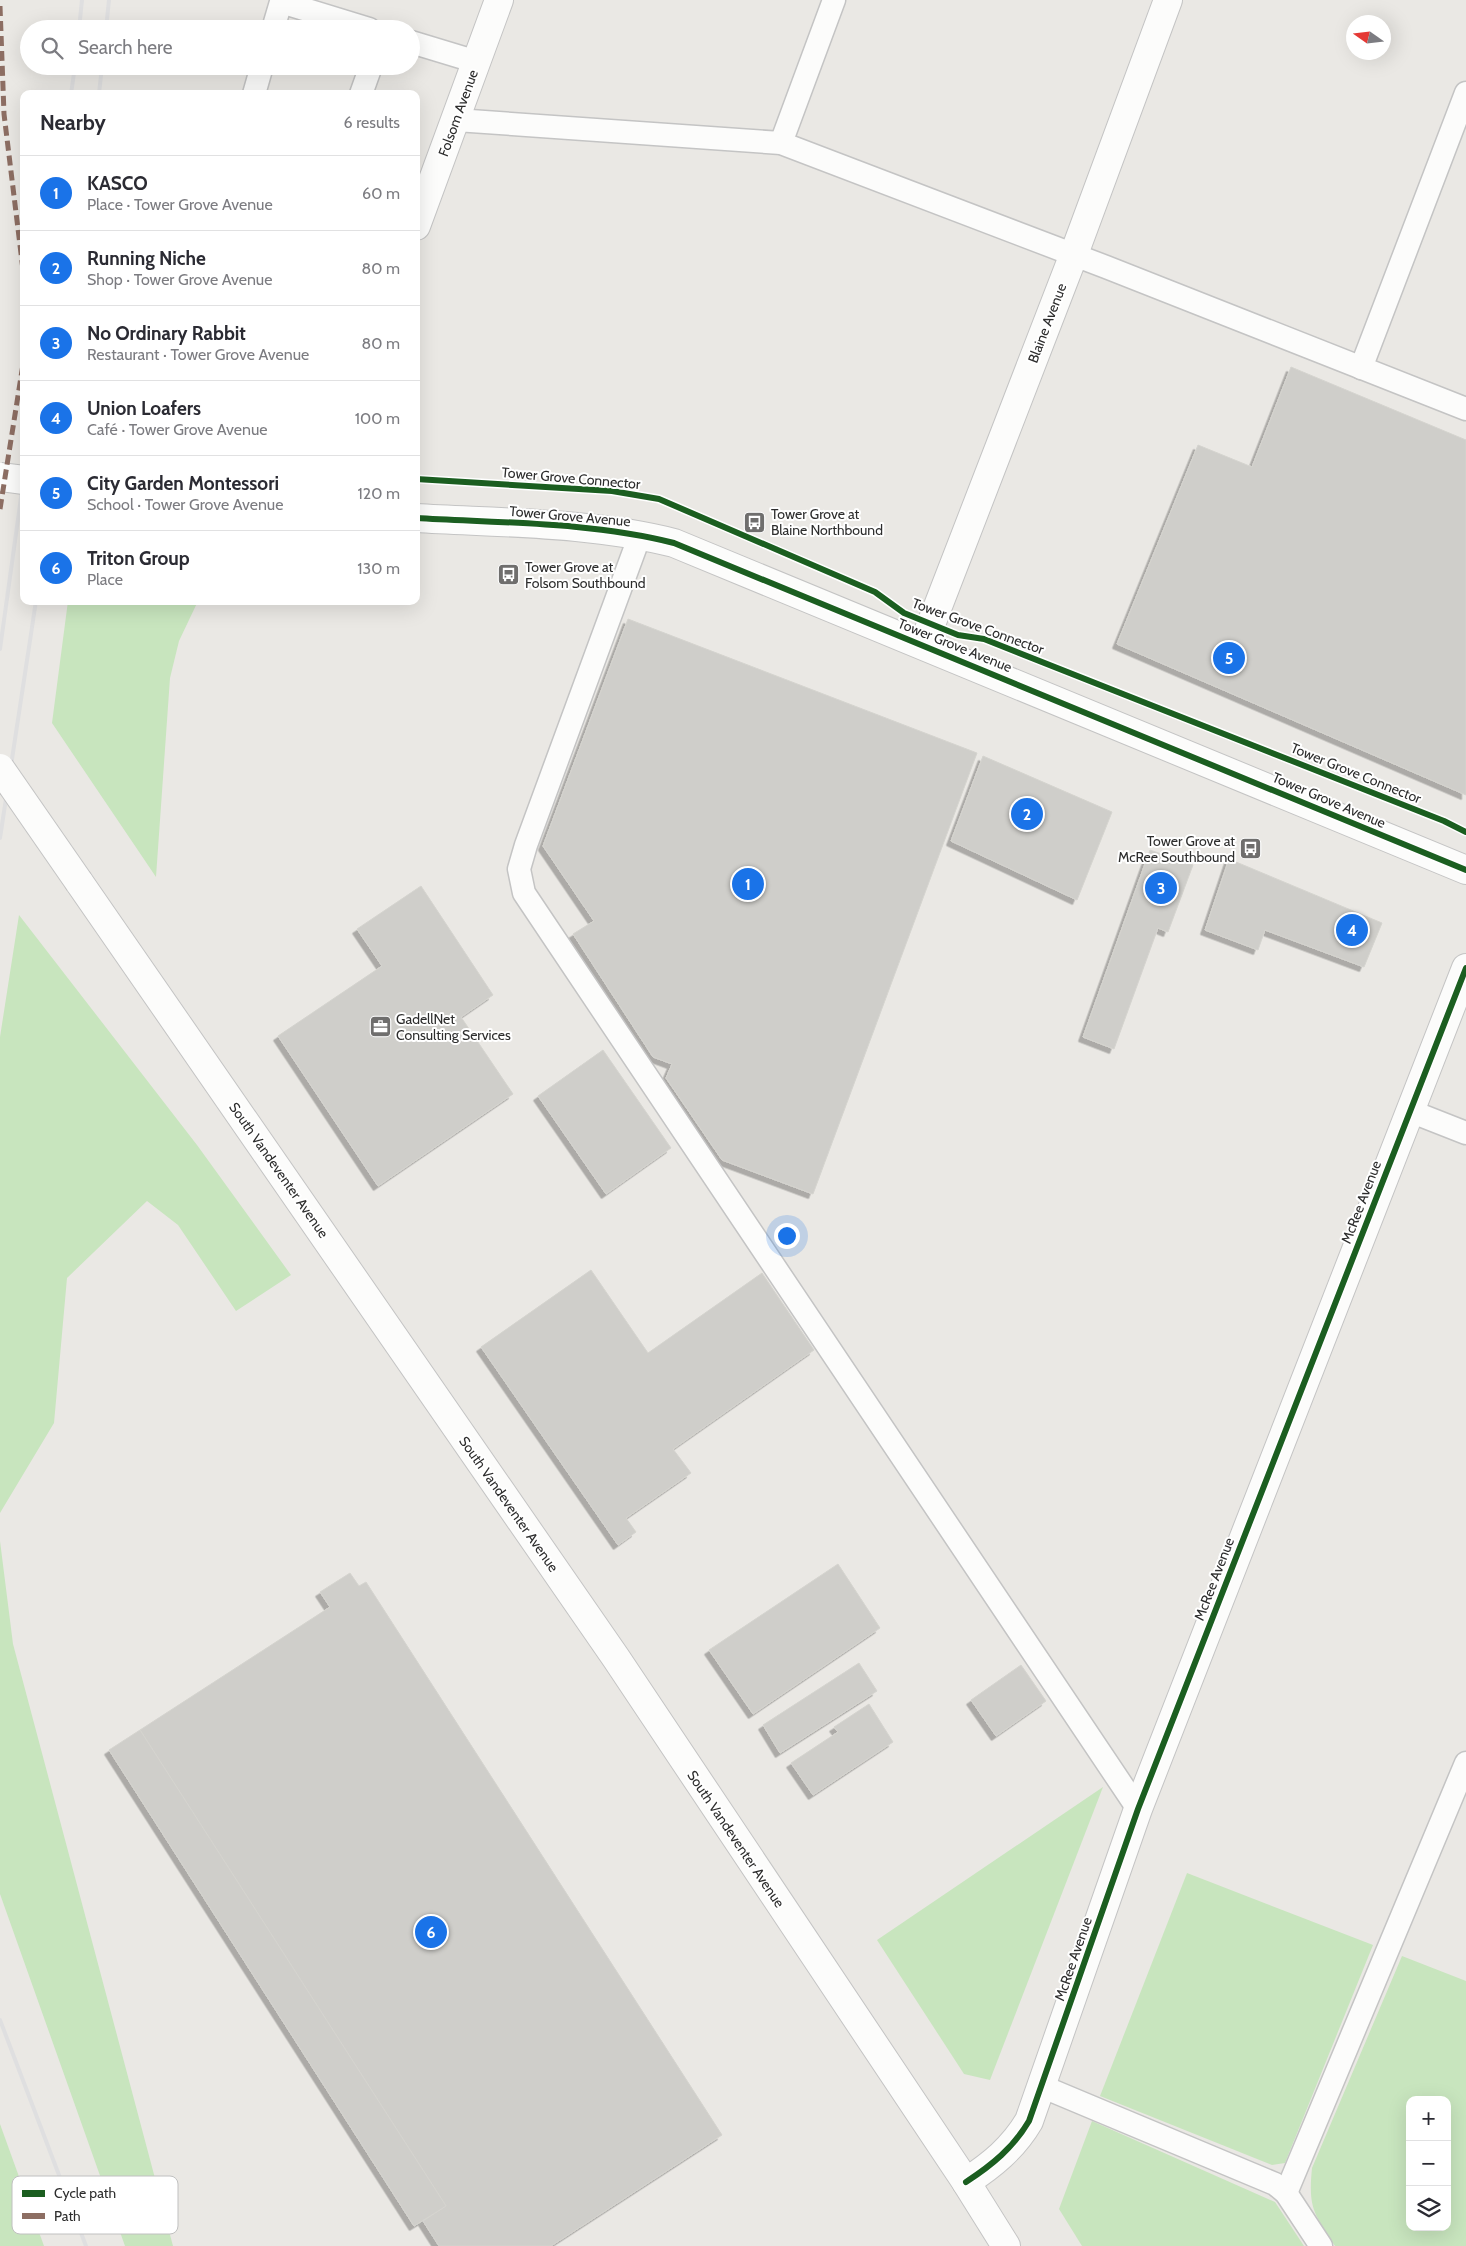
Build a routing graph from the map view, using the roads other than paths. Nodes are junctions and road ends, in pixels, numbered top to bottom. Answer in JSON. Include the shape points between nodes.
{"nodes":[{"id":1,"x":499,"y":0,"type":"edge"},
{"id":2,"x":834,"y":0,"type":"edge"},
{"id":3,"x":1168,"y":0,"type":"edge"},
{"id":4,"x":276,"y":20,"type":"edge"},
{"id":5,"x":340,"y":20,"type":"edge"},
{"id":6,"x":420,"y":45,"type":"edge"},
{"id":7,"x":477,"y":62,"type":"junction"},
{"id":8,"x":259,"y":75,"type":"edge"},
{"id":9,"x":368,"y":75,"type":"edge"},
{"id":10,"x":255,"y":90,"type":"edge"},
{"id":11,"x":362,"y":90,"type":"edge"},
{"id":12,"x":1466,"y":93,"type":"edge"},
{"id":13,"x":456,"y":120,"type":"junction"},
{"id":14,"x":781,"y":143,"type":"junction"},
{"id":15,"x":420,"y":215,"type":"edge"},
{"id":16,"x":1074,"y":254,"type":"junction"},
{"id":17,"x":1361,"y":368,"type":"junction"},
{"id":18,"x":1466,"y":409,"type":"edge"},
{"id":19,"x":0,"y":477,"type":"edge"},
{"id":20,"x":20,"y":480,"type":"edge"},
{"id":21,"x":420,"y":518,"type":"edge"},
{"id":22,"x":640,"y":535,"type":"junction"},
{"id":23,"x":923,"y":645,"type":"junction"},
{"id":24,"x":0,"y":768,"type":"edge"},
{"id":25,"x":1466,"y":870,"type":"edge"},
{"id":26,"x":1466,"y":968,"type":"edge"},
{"id":27,"x":1410,"y":1111,"type":"junction"},
{"id":28,"x":1466,"y":1133,"type":"edge"},
{"id":29,"x":1466,"y":1763,"type":"edge"},
{"id":30,"x":1138,"y":1809,"type":"junction"},
{"id":31,"x":1041,"y":2086,"type":"junction"},
{"id":32,"x":966,"y":2182,"type":"junction"},
{"id":33,"x":1286,"y":2193,"type":"junction"},
{"id":34,"x":1006,"y":2246,"type":"edge"},
{"id":35,"x":1321,"y":2246,"type":"edge"}],
"edges":[{"from":1,"to":7,"type":"street","name":"Folsom Avenue"},
{"from":2,"to":14,"type":"lane"},
{"from":3,"to":16,"type":"street","name":"Blaine Avenue"},
{"from":4,"to":5,"type":"lane","via":[[281,2]]},
{"from":6,"to":7,"type":"lane"},
{"from":7,"to":13,"type":"street","name":"Folsom Avenue"},
{"from":8,"to":10,"type":"lane"},
{"from":9,"to":11,"type":"lane"},
{"from":12,"to":17,"type":"lane"},
{"from":13,"to":14,"type":"lane"},
{"from":13,"to":15,"type":"street","name":"Folsom Avenue"},
{"from":14,"to":16,"type":"lane"},
{"from":16,"to":17,"type":"lane"},
{"from":16,"to":23,"type":"street","name":"Blaine Avenue"},
{"from":17,"to":18,"type":"lane"},
{"from":19,"to":20,"type":"street","bridge":true},
{"from":21,"to":22,"type":"street","name":"Tower Grove Avenue","via":[[595,529]]},
{"from":22,"to":23,"type":"street","name":"Tower Grove Avenue","via":[[674,543]]},
{"from":22,"to":30,"type":"lane","via":[[526,845],[519,869],[524,893]]},
{"from":23,"to":25,"type":"street","name":"Tower Grove Avenue"},
{"from":24,"to":32,"type":"street","name":"South Vandeventer Avenue","bridge":true,"via":[[616,1658]]},
{"from":26,"to":27,"type":"street","name":"McRee Avenue"},
{"from":27,"to":28,"type":"lane"},
{"from":27,"to":30,"type":"street","name":"McRee Avenue"},
{"from":29,"to":33,"type":"lane"},
{"from":30,"to":31,"type":"street","name":"McRee Avenue"},
{"from":31,"to":32,"type":"street","name":"McRee Avenue","via":[[1029,2121],[1010,2148]]},
{"from":31,"to":33,"type":"lane","via":[[1275,2184]]},
{"from":32,"to":34,"type":"street","name":"South Vandeventer Avenue"},
{"from":33,"to":35,"type":"lane"}]}
